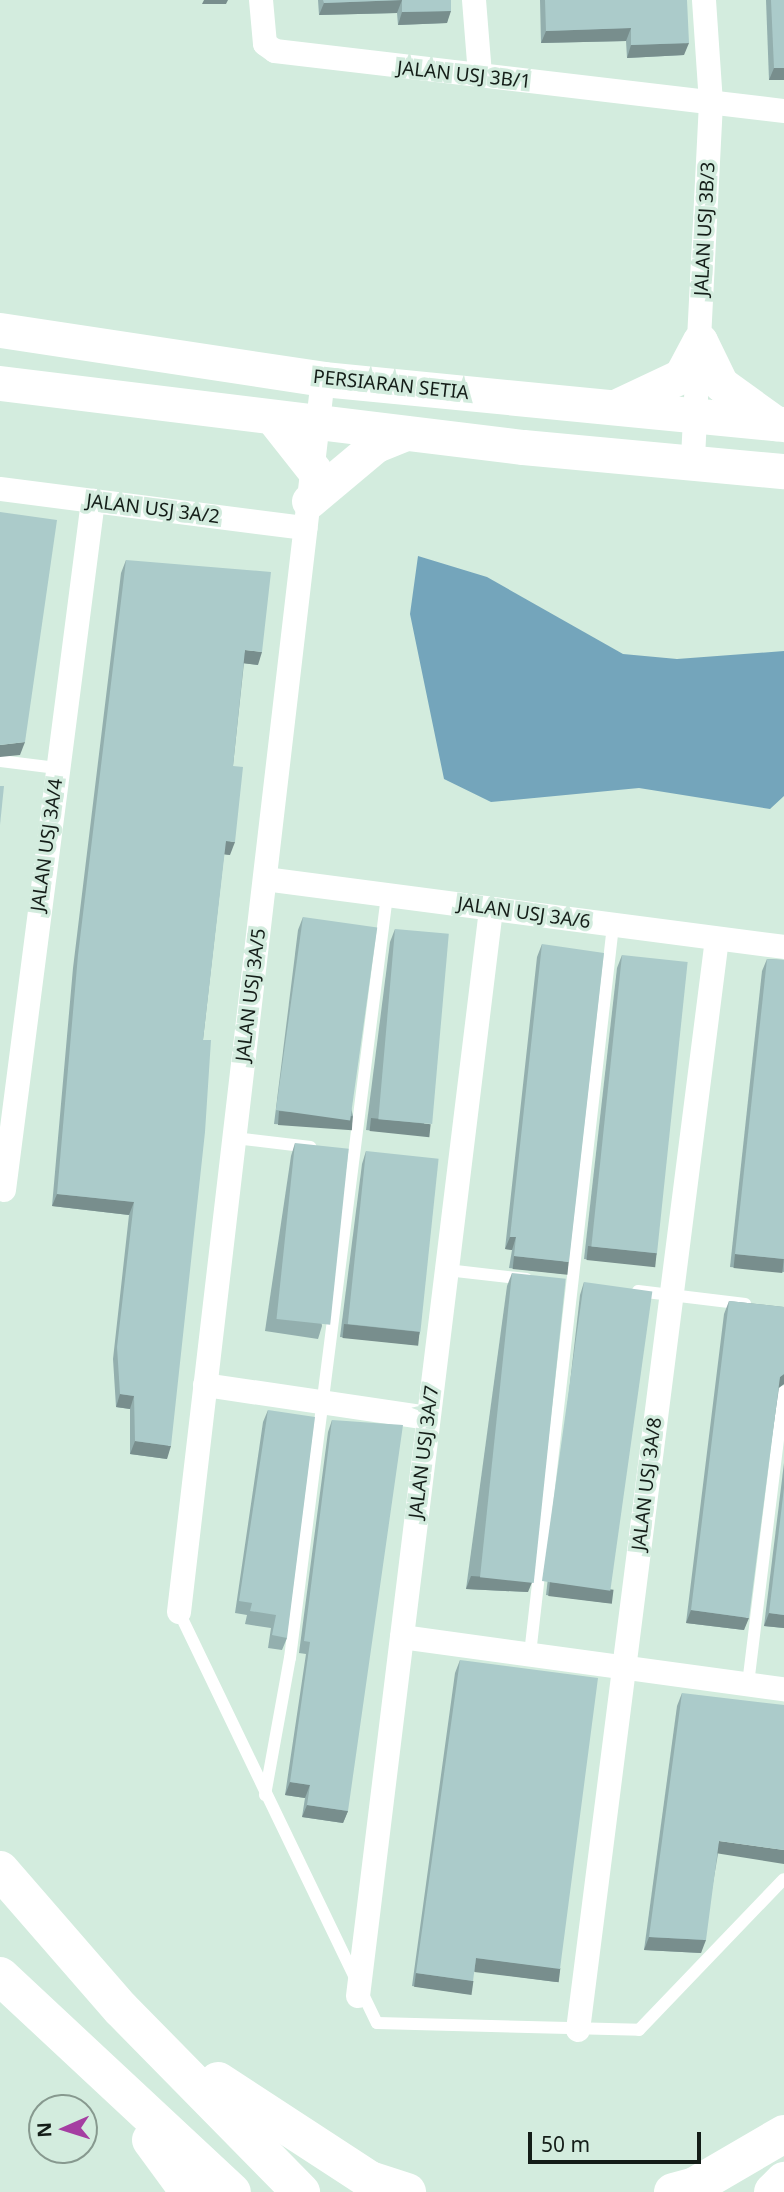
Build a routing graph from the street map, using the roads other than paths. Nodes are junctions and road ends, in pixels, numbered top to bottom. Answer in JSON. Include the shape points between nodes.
{"nodes":[{"id":1,"x":261,"y":0,"type":"edge"},
{"id":2,"x":474,"y":0,"type":"edge"},
{"id":3,"x":704,"y":0,"type":"edge"},
{"id":4,"x":480,"y":75,"type":"junction"},
{"id":5,"x":711,"y":103,"type":"junction"},
{"id":6,"x":784,"y":111,"type":"edge"},
{"id":7,"x":0,"y":330,"type":"edge"},
{"id":8,"x":700,"y":341,"type":"junction"},
{"id":9,"x":323,"y":379,"type":"junction"},
{"id":10,"x":0,"y":383,"type":"edge"},
{"id":11,"x":610,"y":408,"type":"junction"},
{"id":12,"x":272,"y":417,"type":"junction"},
{"id":13,"x":695,"y":417,"type":"junction"},
{"id":14,"x":318,"y":423,"type":"junction"},
{"id":15,"x":780,"y":423,"type":"edge"},
{"id":16,"x":406,"y":433,"type":"junction"},
{"id":17,"x":693,"y":458,"type":"junction"},
{"id":18,"x":784,"y":471,"type":"edge"},
{"id":19,"x":0,"y":489,"type":"edge"},
{"id":20,"x":310,"y":499,"type":"junction"},
{"id":21,"x":93,"y":501,"type":"junction"},
{"id":22,"x":0,"y":761,"type":"edge"},
{"id":23,"x":57,"y":768,"type":"junction"},
{"id":24,"x":265,"y":879,"type":"junction"},
{"id":25,"x":387,"y":895,"type":"junction"},
{"id":26,"x":491,"y":909,"type":"junction"},
{"id":27,"x":613,"y":925,"type":"junction"},
{"id":28,"x":717,"y":939,"type":"junction"},
{"id":29,"x":784,"y":947,"type":"edge"},
{"id":30,"x":10,"y":1042,"type":"edge"},
{"id":31,"x":234,"y":1138,"type":"junction"},
{"id":32,"x":347,"y":1152,"type":"junction"},
{"id":33,"x":4,"y":1190,"type":"dead end"},
{"id":34,"x":447,"y":1269,"type":"junction"},
{"id":35,"x":567,"y":1283,"type":"junction"},
{"id":36,"x":622,"y":1290,"type":"edge"},
{"id":37,"x":671,"y":1295,"type":"junction"},
{"id":38,"x":759,"y":1305,"type":"edge"},
{"id":39,"x":205,"y":1385,"type":"junction"},
{"id":40,"x":784,"y":1391,"type":"edge"},
{"id":41,"x":322,"y":1403,"type":"junction"},
{"id":42,"x":428,"y":1418,"type":"junction"},
{"id":43,"x":179,"y":1612,"type":"joint"},
{"id":44,"x":402,"y":1637,"type":"junction"},
{"id":45,"x":530,"y":1654,"type":"junction"},
{"id":46,"x":624,"y":1667,"type":"junction"},
{"id":47,"x":748,"y":1684,"type":"junction"},
{"id":48,"x":784,"y":1689,"type":"edge"},
{"id":49,"x":265,"y":1795,"type":"junction"},
{"id":50,"x":0,"y":1870,"type":"edge"},
{"id":51,"x":784,"y":1879,"type":"edge"},
{"id":52,"x":0,"y":1976,"type":"edge"},
{"id":53,"x":358,"y":1996,"type":"junction"},
{"id":54,"x":121,"y":2009,"type":"junction"},
{"id":55,"x":578,"y":2030,"type":"junction"},
{"id":56,"x":80,"y":2050,"type":"junction"},
{"id":57,"x":784,"y":2134,"type":"edge"},
{"id":58,"x":784,"y":2181,"type":"edge"},
{"id":59,"x":189,"y":2192,"type":"edge"},
{"id":60,"x":232,"y":2192,"type":"edge"},
{"id":61,"x":301,"y":2192,"type":"edge"},
{"id":62,"x":407,"y":2192,"type":"edge"},
{"id":63,"x":673,"y":2192,"type":"edge"},
{"id":64,"x":773,"y":2192,"type":"edge"}],
"edges":[{"from":1,"to":4,"type":"street","name":"JALAN USJ 3B/1","via":[[265,44],[275,51]]},
{"from":2,"to":4,"type":"street"},
{"from":3,"to":5,"type":"street","name":"JALAN USJ 3B/3"},
{"from":4,"to":5,"type":"street","name":"JALAN USJ 3B/1"},
{"from":5,"to":6,"type":"street","name":"JALAN USJ 3B/1"},
{"from":5,"to":8,"type":"street","name":"JALAN USJ 3B/3"},
{"from":7,"to":9,"type":"main road","name":"PERSIARAN SETIA"},
{"from":8,"to":11,"type":"main road","via":[[681,376]]},
{"from":8,"to":13,"type":"street","name":"JALAN USJ 3B/3"},
{"from":8,"to":15,"type":"main road","via":[[721,384]]},
{"from":9,"to":11,"type":"main road","name":"PERSIARAN SETIA"},
{"from":9,"to":14,"type":"street","name":"JALAN USJ 3A/5"},
{"from":10,"to":12,"type":"main road"},
{"from":11,"to":13,"type":"main road","name":"PERSIARAN SETIA"},
{"from":12,"to":14,"type":"main road"},
{"from":12,"to":20,"type":"main road"},
{"from":13,"to":15,"type":"main road","name":"PERSIARAN SETIA"},
{"from":13,"to":17,"type":"street","name":"JALAN USJ 3B/3"},
{"from":14,"to":16,"type":"main road"},
{"from":14,"to":20,"type":"street","name":"JALAN USJ 3A/5"},
{"from":16,"to":17,"type":"main road"},
{"from":16,"to":20,"type":"main road","via":[[376,445]]},
{"from":17,"to":18,"type":"main road"},
{"from":19,"to":21,"type":"street","name":"JALAN USJ 3A/2"},
{"from":20,"to":21,"type":"street","name":"JALAN USJ 3A/2"},
{"from":20,"to":24,"type":"street","name":"JALAN USJ 3A/5"},
{"from":21,"to":23,"type":"street","name":"JALAN USJ 3A/4"},
{"from":22,"to":23,"type":"lane"},
{"from":23,"to":30,"type":"street","name":"JALAN USJ 3A/4"},
{"from":24,"to":25,"type":"street","name":"JALAN USJ 3A/6"},
{"from":24,"to":31,"type":"street","name":"JALAN USJ 3A/5"},
{"from":25,"to":26,"type":"street","name":"JALAN USJ 3A/6"},
{"from":25,"to":32,"type":"lane"},
{"from":26,"to":27,"type":"street","name":"JALAN USJ 3A/6"},
{"from":26,"to":34,"type":"street","name":"JALAN USJ 3A/7","via":[[453,1165]]},
{"from":27,"to":28,"type":"street","name":"JALAN USJ 3A/6"},
{"from":27,"to":35,"type":"lane"},
{"from":28,"to":29,"type":"street","name":"JALAN USJ 3A/6"},
{"from":28,"to":37,"type":"street","name":"JALAN USJ 3A/8"},
{"from":30,"to":33,"type":"street","name":"JALAN USJ 3A/4"},
{"from":31,"to":32,"type":"lane"},
{"from":31,"to":39,"type":"street","name":"JALAN USJ 3A/5"},
{"from":32,"to":41,"type":"lane"},
{"from":34,"to":35,"type":"lane"},
{"from":34,"to":42,"type":"street","name":"JALAN USJ 3A/7"},
{"from":35,"to":45,"type":"lane"},
{"from":36,"to":37,"type":"lane"},
{"from":37,"to":38,"type":"lane"},
{"from":37,"to":46,"type":"street","name":"JALAN USJ 3A/8"},
{"from":39,"to":41,"type":"street"},
{"from":39,"to":43,"type":"street","name":"JALAN USJ 3A/5"},
{"from":40,"to":47,"type":"lane"},
{"from":41,"to":42,"type":"street"},
{"from":41,"to":49,"type":"lane","via":[[290,1658]]},
{"from":42,"to":44,"type":"street","name":"JALAN USJ 3A/7"},
{"from":43,"to":49,"type":"lane"},
{"from":44,"to":45,"type":"street"},
{"from":44,"to":53,"type":"street","name":"JALAN USJ 3A/7"},
{"from":45,"to":46,"type":"street"},
{"from":46,"to":47,"type":"street"},
{"from":46,"to":55,"type":"street","name":"JALAN USJ 3A/8"},
{"from":47,"to":48,"type":"street"},
{"from":49,"to":53,"type":"lane"},
{"from":50,"to":54,"type":"highway"},
{"from":51,"to":55,"type":"lane","via":[[639,2030]]},
{"from":52,"to":56,"type":"highway"},
{"from":53,"to":55,"type":"lane","via":[[377,2023]]},
{"from":54,"to":61,"type":"highway"},
{"from":54,"to":62,"type":"highway","via":[[261,2112],[370,2180]]},
{"from":56,"to":59,"type":"highway"},
{"from":56,"to":60,"type":"highway"},
{"from":57,"to":63,"type":"highway","via":[[695,2186]]},
{"from":58,"to":64,"type":"highway"}]}
